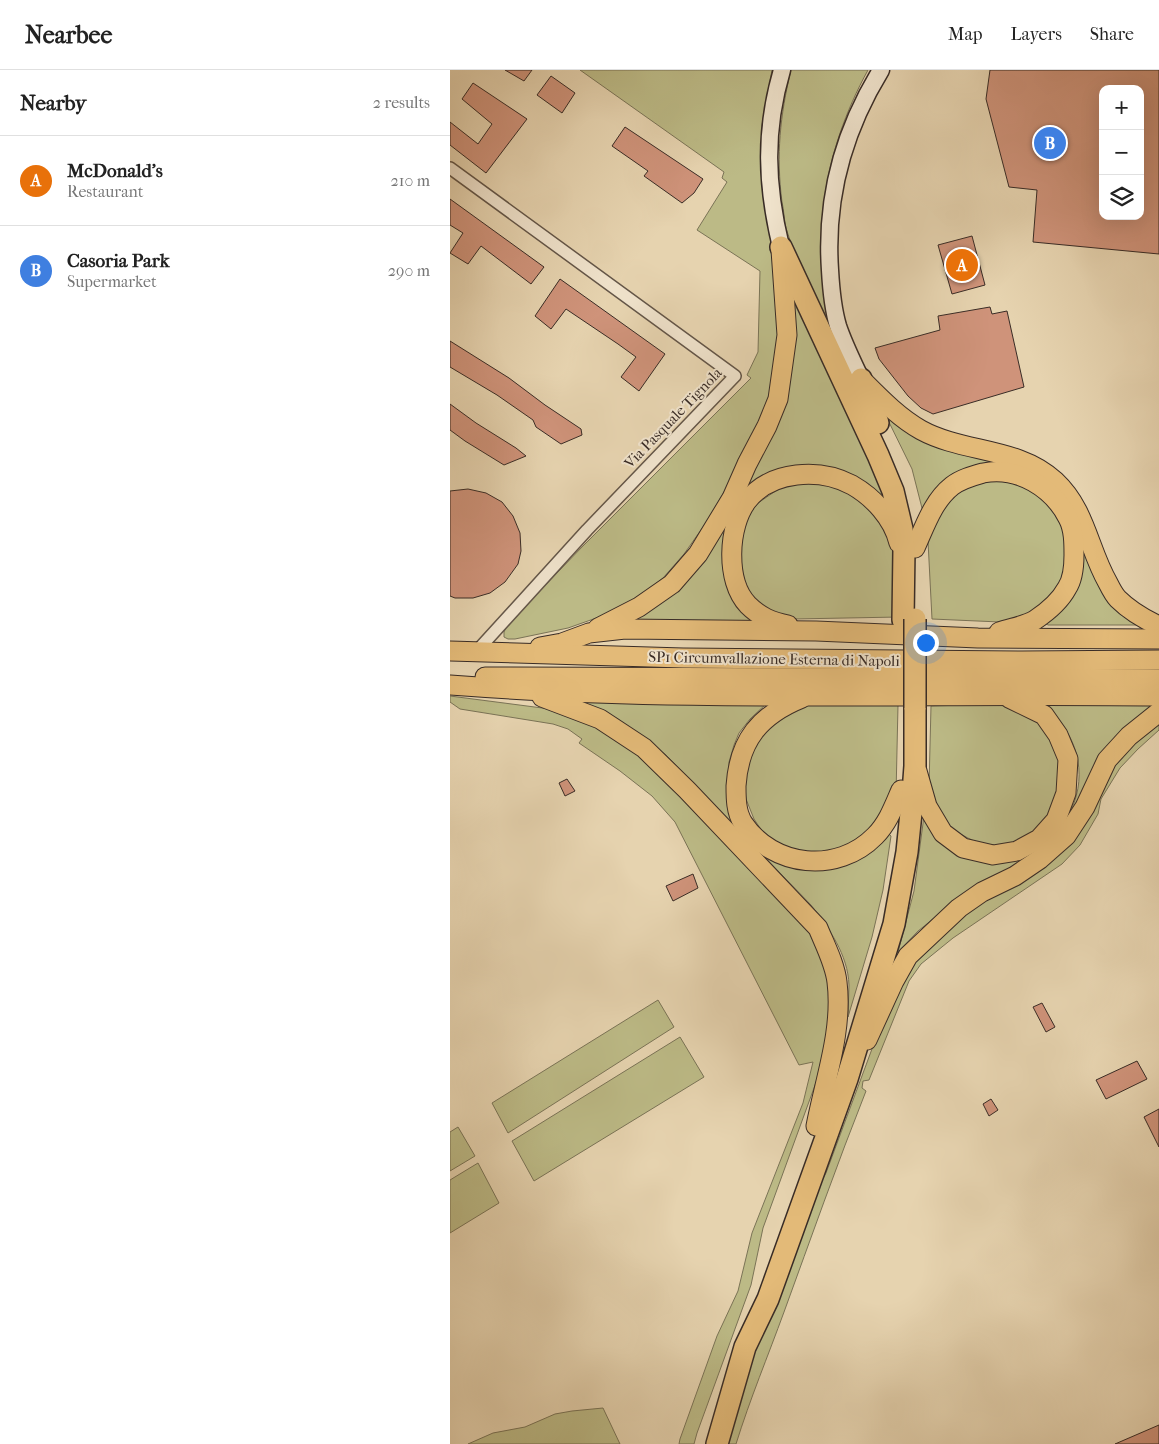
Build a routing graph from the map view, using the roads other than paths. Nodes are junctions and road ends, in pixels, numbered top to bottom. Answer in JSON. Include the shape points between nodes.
{"nodes":[{"id":1,"x":782,"y":70,"type":"edge"},
{"id":2,"x":881,"y":70,"type":"edge"},
{"id":3,"x":450,"y":168,"type":"edge"},
{"id":4,"x":781,"y":246,"type":"junction"},
{"id":5,"x":861,"y":379,"type":"junction"},
{"id":6,"x":915,"y":548,"type":"junction"},
{"id":7,"x":903,"y":571,"type":"junction"},
{"id":8,"x":909,"y":620,"type":"junction"},
{"id":9,"x":1159,"y":626,"type":"edge"},
{"id":10,"x":816,"y":631,"type":"junction"},
{"id":11,"x":589,"y":633,"type":"junction"},
{"id":12,"x":978,"y":638,"type":"junction"},
{"id":13,"x":1159,"y":639,"type":"edge"},
{"id":14,"x":450,"y":651,"type":"edge"},
{"id":15,"x":476,"y":652,"type":"junction"},
{"id":16,"x":512,"y":653,"type":"junction"},
{"id":17,"x":1159,"y":660,"type":"edge"},
{"id":18,"x":450,"y":675,"type":"edge"},
{"id":19,"x":489,"y":677,"type":"junction"},
{"id":20,"x":1159,"y":678,"type":"edge"},
{"id":21,"x":450,"y":686,"type":"edge"},
{"id":22,"x":528,"y":691,"type":"junction"},
{"id":23,"x":808,"y":696,"type":"junction"},
{"id":24,"x":1006,"y":696,"type":"junction"},
{"id":25,"x":1159,"y":696,"type":"edge"},
{"id":26,"x":909,"y":709,"type":"junction"},
{"id":27,"x":1159,"y":712,"type":"edge"},
{"id":28,"x":915,"y":766,"type":"junction"},
{"id":29,"x":901,"y":790,"type":"junction"},
{"id":30,"x":847,"y":1079,"type":"junction"},
{"id":31,"x":816,"y":1126,"type":"junction"},
{"id":32,"x":703,"y":1444,"type":"edge"},
{"id":33,"x":717,"y":1444,"type":"edge"}],
"edges":[{"from":1,"to":4,"type":"main road","via":[[773,106],[768,156]]},
{"from":2,"to":5,"type":"main road","via":[[864,99],[842,153],[832,195],[828,245],[830,286],[838,326]]},
{"from":3,"to":15,"type":"street","name":"Via Pasquale Tignola","via":[[735,376],[587,530]]},
{"from":4,"to":7,"type":"highway","via":[[893,491],[902,529]]},
{"from":4,"to":11,"type":"highway","via":[[787,335],[778,399],[732,498],[698,554],[672,584],[639,607]]},
{"from":5,"to":6,"type":"highway","via":[[904,487],[913,519]]},
{"from":5,"to":9,"type":"highway","via":[[921,430],[1025,462],[1038,467],[1055,481],[1073,500],[1102,572],[1117,598],[1137,615]]},
{"from":6,"to":8,"type":"highway"},
{"from":6,"to":12,"type":"highway","via":[[933,507],[952,486],[970,476],[992,471],[1009,472],[1039,485],[1056,498],[1069,519],[1074,542],[1074,569],[1068,588],[1033,622]]},
{"from":7,"to":8,"type":"highway"},
{"from":7,"to":10,"type":"highway","via":[[898,540],[891,523],[861,490],[829,476],[805,474],[778,479],[761,488],[747,501],[733,537],[731,564],[737,587],[747,604],[772,622]]},
{"from":8,"to":26,"type":"highway"},
{"from":10,"to":11,"type":"highway","via":[[625,629]]},
{"from":10,"to":12,"type":"highway"},
{"from":11,"to":16,"type":"highway"},
{"from":12,"to":13,"type":"highway"},
{"from":14,"to":15,"type":"highway","name":"SP1 Circumvallazione Esterna di Napoli"},
{"from":15,"to":16,"type":"highway","name":"SP1 Circumvallazione Esterna di Napoli"},
{"from":16,"to":17,"type":"highway","name":"SP1 Circumvallazione Esterna di Napoli","via":[[693,658]]},
{"from":18,"to":19,"type":"highway","name":"SP1 Circumvallazione Esterna di Napoli"},
{"from":19,"to":20,"type":"highway","name":"SP1 Circumvallazione Esterna di Napoli"},
{"from":19,"to":22,"type":"highway"},
{"from":21,"to":22,"type":"highway"},
{"from":22,"to":23,"type":"highway"},
{"from":22,"to":31,"type":"highway","via":[[600,720],[644,748],[818,928],[837,981],[838,1013]]},
{"from":23,"to":24,"type":"highway"},
{"from":23,"to":29,"type":"highway","via":[[783,706],[769,716],[752,735],[740,757],[737,807],[742,822],[764,845],[776,853],[806,861],[838,859],[875,837],[890,816]]},
{"from":24,"to":25,"type":"highway"},
{"from":24,"to":28,"type":"highway","via":[[1044,716],[1058,735],[1068,759],[1066,793],[1056,820],[1039,839],[1017,850],[993,855],[963,848],[943,833],[927,806]]},
{"from":26,"to":28,"type":"highway"},
{"from":26,"to":29,"type":"highway"},
{"from":27,"to":30,"type":"highway","via":[[1129,736],[1107,760],[1085,807],[1066,836],[1015,876],[959,908],[908,956]]},
{"from":28,"to":30,"type":"highway","via":[[907,852],[894,924]]},
{"from":29,"to":31,"type":"highway","via":[[897,851],[872,966],[839,1071]]},
{"from":30,"to":33,"type":"highway","via":[[768,1299],[745,1347]]},
{"from":31,"to":32,"type":"highway"}]}
